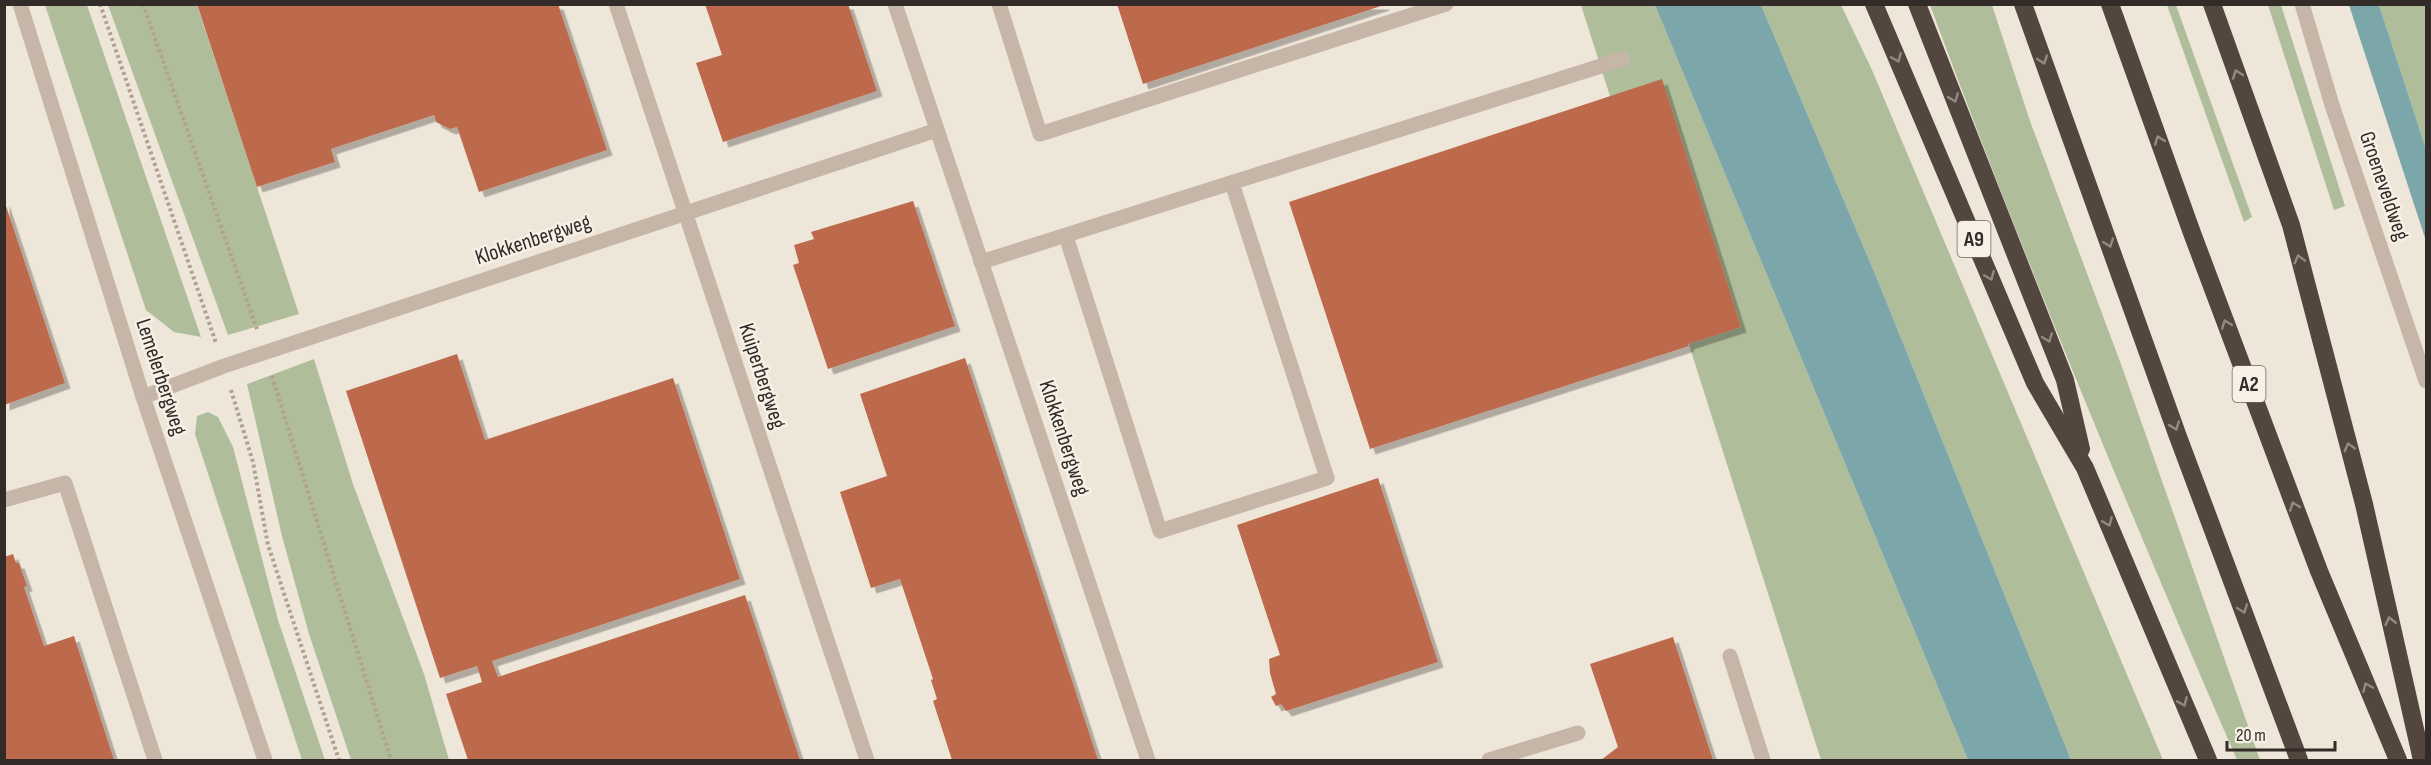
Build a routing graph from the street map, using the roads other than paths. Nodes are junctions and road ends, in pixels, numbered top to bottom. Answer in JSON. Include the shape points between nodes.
{"nodes":[{"id":1,"x":20,"y":4,"type":"edge"},
{"id":2,"x":616,"y":4,"type":"edge"},
{"id":3,"x":896,"y":4,"type":"edge"},
{"id":4,"x":999,"y":4,"type":"edge"},
{"id":5,"x":1446,"y":4,"type":"edge"},
{"id":6,"x":1874,"y":4,"type":"edge"},
{"id":7,"x":1917,"y":4,"type":"edge"},
{"id":8,"x":2023,"y":4,"type":"edge"},
{"id":9,"x":2110,"y":4,"type":"edge"},
{"id":10,"x":2212,"y":4,"type":"edge"},
{"id":11,"x":2302,"y":4,"type":"edge"},
{"id":12,"x":1623,"y":59,"type":"dead end"},
{"id":13,"x":937,"y":130,"type":"junction"},
{"id":14,"x":1232,"y":183,"type":"junction"},
{"id":15,"x":684,"y":213,"type":"junction"},
{"id":16,"x":1066,"y":236,"type":"junction"},
{"id":17,"x":981,"y":262,"type":"junction"},
{"id":18,"x":2427,"y":381,"type":"edge"},
{"id":19,"x":144,"y":397,"type":"junction"},
{"id":20,"x":2085,"y":468,"type":"junction"},
{"id":21,"x":4,"y":500,"type":"edge"},
{"id":22,"x":1730,"y":656,"type":"dead end"},
{"id":23,"x":1578,"y":733,"type":"dead end"},
{"id":24,"x":155,"y":760,"type":"edge"},
{"id":25,"x":265,"y":760,"type":"edge"},
{"id":26,"x":867,"y":760,"type":"edge"},
{"id":27,"x":1148,"y":760,"type":"edge"},
{"id":28,"x":1489,"y":760,"type":"edge"},
{"id":29,"x":1763,"y":760,"type":"edge"},
{"id":30,"x":2208,"y":760,"type":"edge"},
{"id":31,"x":2299,"y":760,"type":"edge"},
{"id":32,"x":2398,"y":760,"type":"edge"},
{"id":33,"x":2421,"y":760,"type":"edge"}],
"edges":[{"from":1,"to":19,"type":"street","name":"Lemelerbergweg"},
{"from":2,"to":15,"type":"street","name":"Kuiperbergweg"},
{"from":3,"to":13,"type":"street","name":"Klokkenbergweg"},
{"from":4,"to":5,"type":"street","via":[[1040,134]]},
{"from":6,"to":20,"type":"highway","number":"A9","one_way":true,"via":[[2036,383]]},
{"from":7,"to":20,"type":"highway","one_way":true,"via":[[2065,380]]},
{"from":8,"to":31,"type":"highway","one_way":true},
{"from":32,"to":9,"type":"highway","number":"A2","one_way":true,"via":[[2319,571]]},
{"from":33,"to":10,"type":"highway","one_way":true,"via":[[2364,504],[2290,225]]},
{"from":11,"to":18,"type":"street","name":"Groeneveldweg","via":[[2332,105]]},
{"from":12,"to":14,"type":"street"},
{"from":13,"to":15,"type":"street","name":"Klokkenbergweg"},
{"from":13,"to":17,"type":"street","name":"Klokkenbergweg"},
{"from":14,"to":16,"type":"street"},
{"from":14,"to":16,"type":"street","via":[[1327,478],[1160,531]]},
{"from":15,"to":19,"type":"street","name":"Klokkenbergweg","via":[[265,352]]},
{"from":15,"to":26,"type":"street","name":"Kuiperbergweg"},
{"from":16,"to":17,"type":"street"},
{"from":17,"to":27,"type":"street","name":"Klokkenbergweg"},
{"from":19,"to":25,"type":"street","name":"Lemelerbergweg"},
{"from":20,"to":30,"type":"highway","one_way":true},
{"from":21,"to":24,"type":"street","via":[[65,483]]},
{"from":22,"to":29,"type":"street"},
{"from":23,"to":28,"type":"street"}]}
